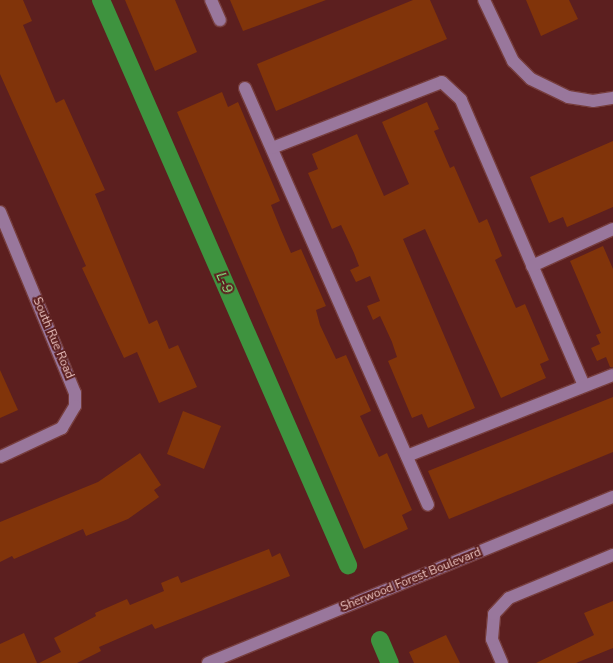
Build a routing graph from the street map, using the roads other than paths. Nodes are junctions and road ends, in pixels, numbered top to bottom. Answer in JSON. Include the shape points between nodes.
{"nodes":[{"id":1,"x":212,"y":0,"type":"edge"},
{"id":2,"x":484,"y":0,"type":"edge"},
{"id":3,"x":220,"y":20,"type":"dead end"},
{"id":4,"x":246,"y":88,"type":"dead end"},
{"id":5,"x":613,"y":98,"type":"edge"},
{"id":6,"x":272,"y":148,"type":"junction"},
{"id":7,"x":0,"y":212,"type":"edge"},
{"id":8,"x":613,"y":229,"type":"edge"},
{"id":9,"x":532,"y":266,"type":"junction"},
{"id":10,"x":613,"y":375,"type":"edge"},
{"id":11,"x":584,"y":386,"type":"junction"},
{"id":12,"x":407,"y":456,"type":"junction"},
{"id":13,"x":0,"y":457,"type":"edge"},
{"id":14,"x":613,"y":497,"type":"edge"},
{"id":15,"x":428,"y":504,"type":"dead end"},
{"id":16,"x":613,"y":555,"type":"edge"},
{"id":17,"x":208,"y":663,"type":"edge"},
{"id":18,"x":502,"y":663,"type":"edge"}],
"edges":[{"from":1,"to":3,"type":"street"},
{"from":2,"to":5,"type":"street","via":[[513,61],[531,79],[568,97],[593,101]]},
{"from":4,"to":6,"type":"street"},
{"from":6,"to":9,"type":"street","via":[[442,82],[461,100]]},
{"from":6,"to":12,"type":"street"},
{"from":7,"to":13,"type":"street","name":"South Rue Road","via":[[75,393],[70,418],[62,428]]},
{"from":8,"to":9,"type":"street"},
{"from":9,"to":11,"type":"street"},
{"from":10,"to":11,"type":"street"},
{"from":11,"to":12,"type":"street"},
{"from":12,"to":15,"type":"street"},
{"from":14,"to":17,"type":"street","name":"Sherwood Forest Boulevard"},
{"from":16,"to":18,"type":"street","via":[[509,598],[494,614],[492,639]]}]}
